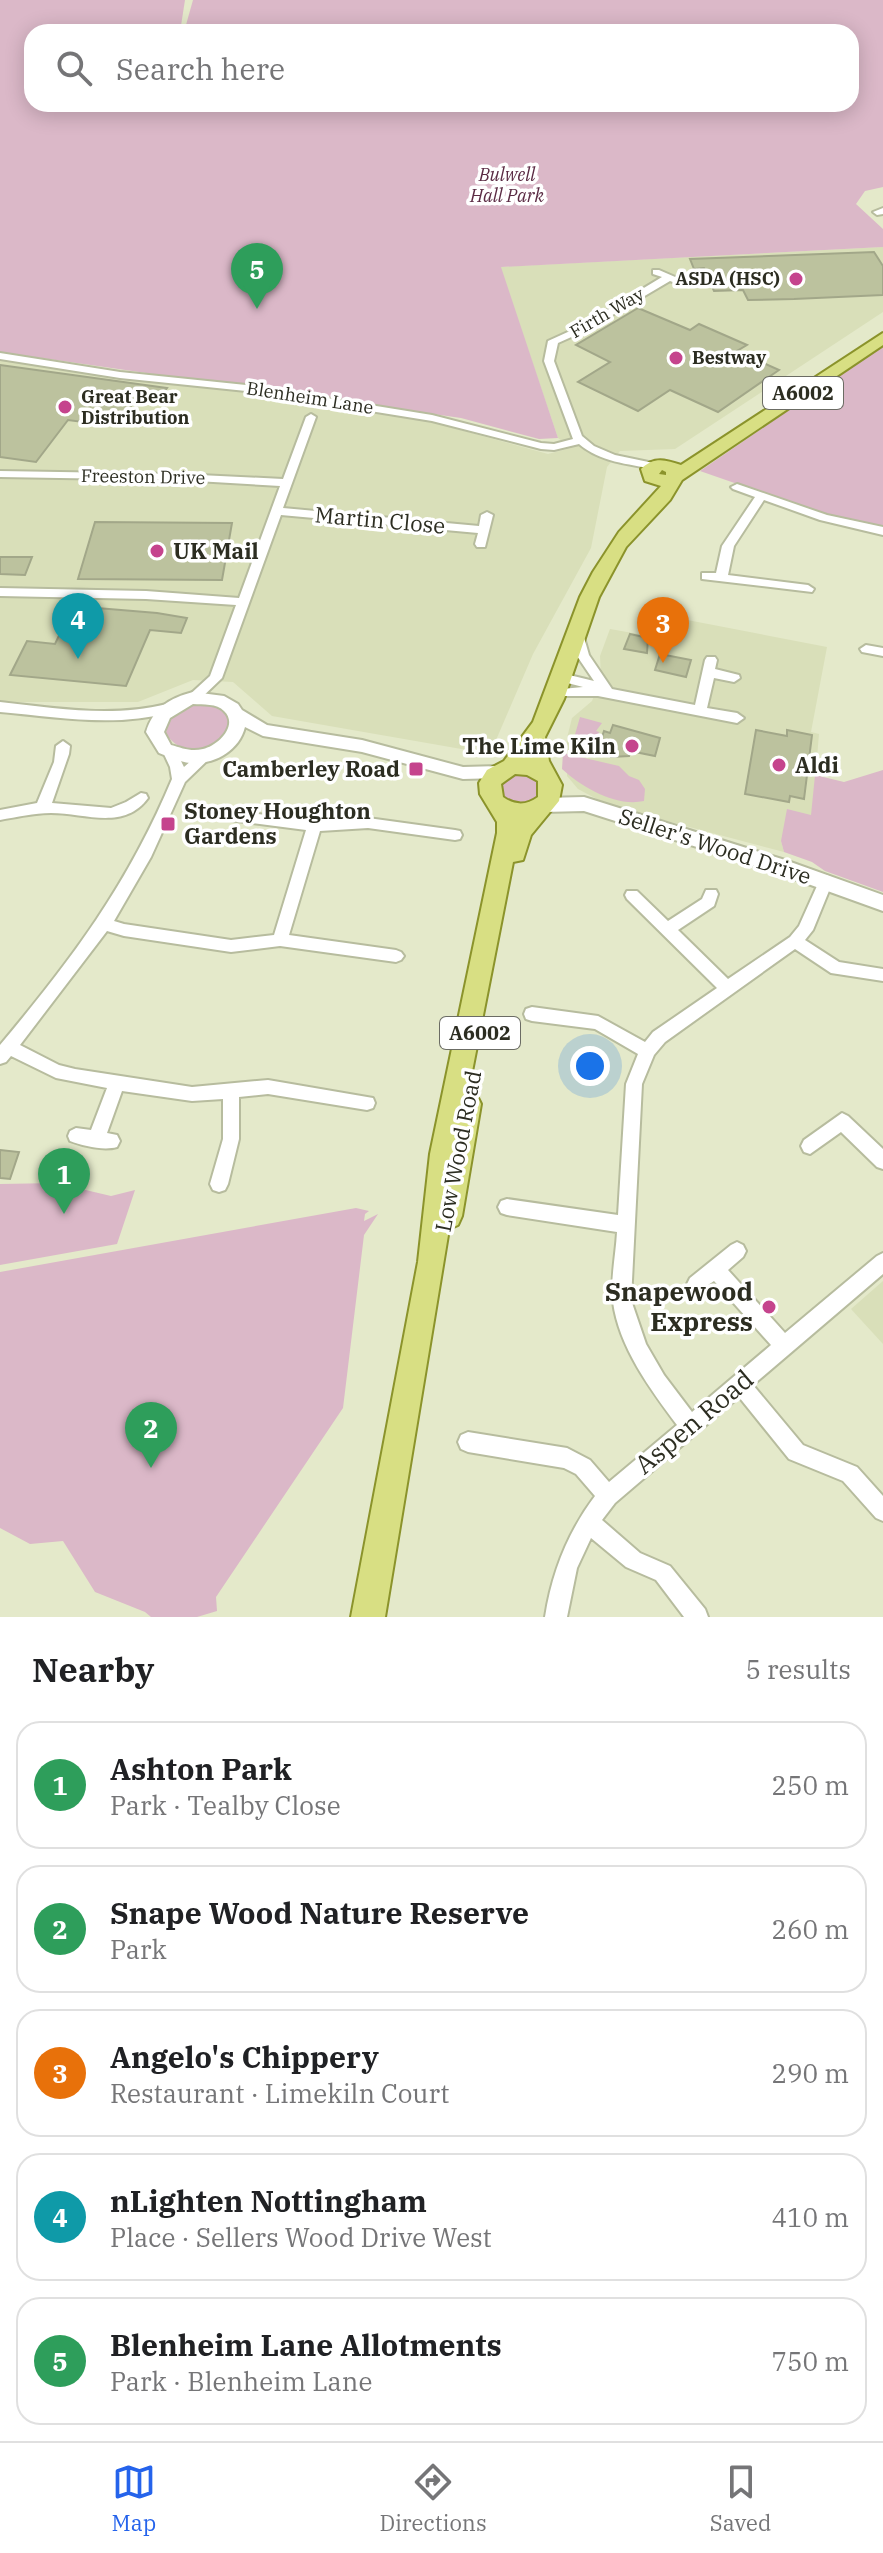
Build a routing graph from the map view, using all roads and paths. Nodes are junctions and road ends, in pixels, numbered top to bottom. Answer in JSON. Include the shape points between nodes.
{"nodes":[{"id":1,"x":656,"y":272,"type":"dead end"},
{"id":2,"x":669,"y":277,"type":"junction"},
{"id":3,"x":684,"y":283,"type":"dead end"},
{"id":4,"x":883,"y":338,"type":"edge"},
{"id":5,"x":0,"y":356,"type":"edge"},
{"id":6,"x":311,"y":417,"type":"dead end"},
{"id":7,"x":580,"y":441,"type":"junction"},
{"id":8,"x":723,"y":446,"type":"junction"},
{"id":9,"x":655,"y":471,"type":"junction"},
{"id":10,"x":0,"y":474,"type":"edge"},
{"id":11,"x":675,"y":478,"type":"junction"},
{"id":12,"x":287,"y":483,"type":"junction"},
{"id":13,"x":737,"y":487,"type":"dead end"},
{"id":14,"x":761,"y":496,"type":"junction"},
{"id":15,"x":277,"y":511,"type":"junction"},
{"id":16,"x":487,"y":515,"type":"dead end"},
{"id":17,"x":642,"y":518,"type":"junction"},
{"id":18,"x":484,"y":530,"type":"junction"},
{"id":19,"x":883,"y":531,"type":"edge"},
{"id":20,"x":481,"y":544,"type":"dead end"},
{"id":21,"x":706,"y":576,"type":"dead end"},
{"id":22,"x":721,"y":578,"type":"junction"},
{"id":23,"x":808,"y":589,"type":"dead end"},
{"id":24,"x":0,"y":592,"type":"edge"},
{"id":25,"x":244,"y":602,"type":"junction"},
{"id":26,"x":576,"y":630,"type":"junction"},
{"id":27,"x":216,"y":678,"type":"junction"},
{"id":28,"x":734,"y":678,"type":"dead end"},
{"id":29,"x":559,"y":685,"type":"junction"},
{"id":30,"x":606,"y":688,"type":"junction"},
{"id":31,"x":631,"y":696,"type":"junction"},
{"id":32,"x":193,"y":698,"type":"junction"},
{"id":33,"x":223,"y":702,"type":"junction"},
{"id":34,"x":0,"y":707,"type":"edge"},
{"id":35,"x":167,"y":709,"type":"junction"},
{"id":36,"x":700,"y":710,"type":"junction"},
{"id":37,"x":237,"y":715,"type":"junction"},
{"id":38,"x":120,"y":718,"type":"junction"},
{"id":39,"x":737,"y":718,"type":"dead end"},
{"id":40,"x":289,"y":735,"type":"junction"},
{"id":41,"x":157,"y":738,"type":"junction"},
{"id":42,"x":536,"y":740,"type":"junction"},
{"id":43,"x":227,"y":746,"type":"junction"},
{"id":44,"x":67,"y":752,"type":"dead end"},
{"id":45,"x":170,"y":752,"type":"junction"},
{"id":46,"x":205,"y":756,"type":"junction"},
{"id":47,"x":505,"y":769,"type":"junction"},
{"id":48,"x":463,"y":773,"type":"junction"},
{"id":49,"x":545,"y":775,"type":"junction"},
{"id":50,"x":179,"y":779,"type":"junction"},
{"id":51,"x":141,"y":798,"type":"dead end"},
{"id":52,"x":496,"y":802,"type":"junction"},
{"id":53,"x":541,"y":807,"type":"junction"},
{"id":54,"x":43,"y":808,"type":"junction"},
{"id":55,"x":0,"y":815,"type":"edge"},
{"id":56,"x":227,"y":815,"type":"dead end"},
{"id":57,"x":314,"y":826,"type":"junction"},
{"id":58,"x":455,"y":835,"type":"dead end"},
{"id":59,"x":826,"y":881,"type":"junction"},
{"id":60,"x":643,"y":901,"type":"dead end"},
{"id":61,"x":714,"y":901,"type":"dead end"},
{"id":62,"x":883,"y":903,"type":"edge"},
{"id":63,"x":105,"y":924,"type":"junction"},
{"id":64,"x":667,"y":929,"type":"junction"},
{"id":65,"x":280,"y":940,"type":"junction"},
{"id":66,"x":795,"y":941,"type":"junction"},
{"id":67,"x":396,"y":956,"type":"dead end"},
{"id":68,"x":883,"y":975,"type":"edge"},
{"id":69,"x":727,"y":988,"type":"junction"},
{"id":70,"x":532,"y":1014,"type":"dead end"},
{"id":71,"x":647,"y":1051,"type":"junction"},
{"id":72,"x":4,"y":1052,"type":"edge"},
{"id":73,"x":117,"y":1083,"type":"junction"},
{"id":74,"x":231,"y":1090,"type":"junction"},
{"id":75,"x":367,"y":1103,"type":"dead end"},
{"id":76,"x":76,"y":1136,"type":"dead end"},
{"id":77,"x":810,"y":1146,"type":"dead end"},
{"id":78,"x":883,"y":1161,"type":"edge"},
{"id":79,"x":219,"y":1184,"type":"dead end"},
{"id":80,"x":507,"y":1207,"type":"dead end"},
{"id":81,"x":625,"y":1225,"type":"junction"},
{"id":82,"x":737,"y":1251,"type":"dead end"},
{"id":83,"x":432,"y":1262,"type":"junction"},
{"id":84,"x":883,"y":1262,"type":"edge"},
{"id":85,"x":715,"y":1269,"type":"junction"},
{"id":86,"x":696,"y":1284,"type":"dead end"},
{"id":87,"x":784,"y":1346,"type":"junction"},
{"id":88,"x":740,"y":1384,"type":"junction"},
{"id":89,"x":690,"y":1426,"type":"junction"},
{"id":90,"x":468,"y":1442,"type":"dead end"},
{"id":91,"x":608,"y":1496,"type":"junction"},
{"id":92,"x":882,"y":1508,"type":"edge"},
{"id":93,"x":588,"y":1521,"type":"junction"},
{"id":94,"x":368,"y":1617,"type":"edge"},
{"id":95,"x":556,"y":1617,"type":"edge"},
{"id":96,"x":697,"y":1617,"type":"edge"}],
"edges":[{"from":1,"to":2,"type":"street","name":"Firth Way"},
{"from":2,"to":3,"type":"street","name":"Firth Way"},
{"from":2,"to":7,"type":"street","name":"Firth Way","via":[[553,341],[549,361]]},
{"from":4,"to":8,"type":"main road","number":"A6002"},
{"from":5,"to":7,"type":"street","name":"Blenheim Lane","via":[[432,418],[541,446]]},
{"from":6,"to":12,"type":"street"},
{"from":7,"to":9,"type":"street"},
{"from":8,"to":9,"type":"main road","number":"A6002"},
{"from":8,"to":11,"type":"main road","number":"A6002"},
{"from":9,"to":11,"type":"main road"},
{"from":9,"to":17,"type":"main road","number":"A6002"},
{"from":10,"to":12,"type":"street","name":"Freeston Drive"},
{"from":11,"to":17,"type":"main road","number":"A6002"},
{"from":12,"to":15,"type":"street"},
{"from":13,"to":14,"type":"street"},
{"from":14,"to":19,"type":"street"},
{"from":14,"to":22,"type":"street","via":[[728,546]]},
{"from":15,"to":18,"type":"street","name":"Martin Close"},
{"from":15,"to":25,"type":"street"},
{"from":16,"to":18,"type":"street"},
{"from":17,"to":26,"type":"main road","number":"A6002","via":[[603,571]]},
{"from":18,"to":20,"type":"street"},
{"from":21,"to":22,"type":"street"},
{"from":22,"to":23,"type":"street"},
{"from":24,"to":25,"type":"street"},
{"from":25,"to":27,"type":"street"},
{"from":26,"to":29,"type":"main road","number":"A6002"},
{"from":26,"to":30,"type":"street","via":[[583,656]]},
{"from":27,"to":32,"type":"street"},
{"from":27,"to":33,"type":"street"},
{"from":28,"to":36,"type":"street","via":[[709,666]]},
{"from":29,"to":30,"type":"street"},
{"from":29,"to":31,"type":"street"},
{"from":29,"to":42,"type":"main road","number":"A6002"},
{"from":30,"to":31,"type":"street"},
{"from":31,"to":36,"type":"street"},
{"from":32,"to":33,"type":"street"},
{"from":32,"to":35,"type":"street"},
{"from":33,"to":37,"type":"street"},
{"from":34,"to":38,"type":"street"},
{"from":35,"to":38,"type":"street"},
{"from":35,"to":41,"type":"street","via":[[156,725]]},
{"from":36,"to":39,"type":"street"},
{"from":37,"to":40,"type":"street","via":[[255,727]]},
{"from":37,"to":43,"type":"street","via":[[237,733]]},
{"from":38,"to":41,"type":"street"},
{"from":40,"to":43,"type":"street","via":[[249,738]]},
{"from":40,"to":48,"type":"street","via":[[362,746]]},
{"from":41,"to":45,"type":"street"},
{"from":42,"to":47,"type":"main road","number":"A6002"},
{"from":42,"to":49,"type":"main road"},
{"from":43,"to":46,"type":"street"},
{"from":44,"to":54,"type":"street","via":[[48,786]]},
{"from":45,"to":46,"type":"street"},
{"from":45,"to":50,"type":"street"},
{"from":46,"to":50,"type":"street"},
{"from":47,"to":48,"type":"street"},
{"from":47,"to":49,"type":"main road","via":[[530,767]]},
{"from":47,"to":52,"type":"main road","via":[[490,783]]},
{"from":48,"to":52,"type":"street"},
{"from":49,"to":53,"type":"main road","via":[[552,790]]},
{"from":50,"to":63,"type":"street","via":[[141,866]]},
{"from":51,"to":54,"type":"street","via":[[133,814]]},
{"from":52,"to":53,"type":"main road","via":[[520,813]]},
{"from":52,"to":83,"type":"main road","name":"Low Wood Road","number":"A6002","via":[[508,833],[443,1154]]},
{"from":53,"to":59,"type":"street","name":"Seller's Wood Drive","via":[[584,804]]},
{"from":53,"to":83,"type":"main road","name":"Low Wood Road","number":"A6002","via":[[520,832],[445,1233]]},
{"from":54,"to":55,"type":"street"},
{"from":56,"to":57,"type":"street"},
{"from":57,"to":58,"type":"street","via":[[368,823]]},
{"from":57,"to":65,"type":"street"},
{"from":59,"to":62,"type":"street","name":"Seller's Wood Drive"},
{"from":59,"to":66,"type":"street"},
{"from":60,"to":64,"type":"street"},
{"from":61,"to":64,"type":"street"},
{"from":63,"to":65,"type":"street","via":[[231,946]]},
{"from":63,"to":72,"type":"street"},
{"from":64,"to":69,"type":"street"},
{"from":65,"to":67,"type":"street"},
{"from":66,"to":68,"type":"street","via":[[836,968]]},
{"from":66,"to":69,"type":"street"},
{"from":69,"to":71,"type":"street","via":[[676,1022]]},
{"from":70,"to":71,"type":"street","via":[[551,1010],[598,1023]]},
{"from":71,"to":81,"type":"street","via":[[631,1103]]},
{"from":72,"to":73,"type":"street","via":[[56,1071]]},
{"from":73,"to":74,"type":"street","via":[[192,1094]]},
{"from":73,"to":76,"type":"street","via":[[104,1140]]},
{"from":74,"to":75,"type":"street","via":[[268,1087]]},
{"from":74,"to":79,"type":"street","via":[[231,1139]]},
{"from":77,"to":78,"type":"street","via":[[842,1121]]},
{"from":80,"to":81,"type":"street","via":[[527,1203]]},
{"from":81,"to":89,"type":"street","via":[[625,1317],[642,1358]]},
{"from":82,"to":85,"type":"street"},
{"from":83,"to":94,"type":"main road","name":"Low Wood Road","number":"A6002"},
{"from":84,"to":87,"type":"street","name":"Aspen Road"},
{"from":85,"to":86,"type":"street"},
{"from":85,"to":87,"type":"street"},
{"from":87,"to":88,"type":"street","name":"Aspen Road"},
{"from":88,"to":89,"type":"street","name":"Aspen Road"},
{"from":88,"to":92,"type":"street","via":[[796,1452],[850,1474]]},
{"from":89,"to":91,"type":"street","name":"Aspen Road"},
{"from":90,"to":91,"type":"street","via":[[515,1441],[567,1458],[583,1467]]},
{"from":91,"to":93,"type":"street","name":"Aspen Road"},
{"from":93,"to":95,"type":"street","name":"Aspen Road","via":[[564,1568]]},
{"from":93,"to":96,"type":"street","via":[[633,1560],[663,1573]]}]}
